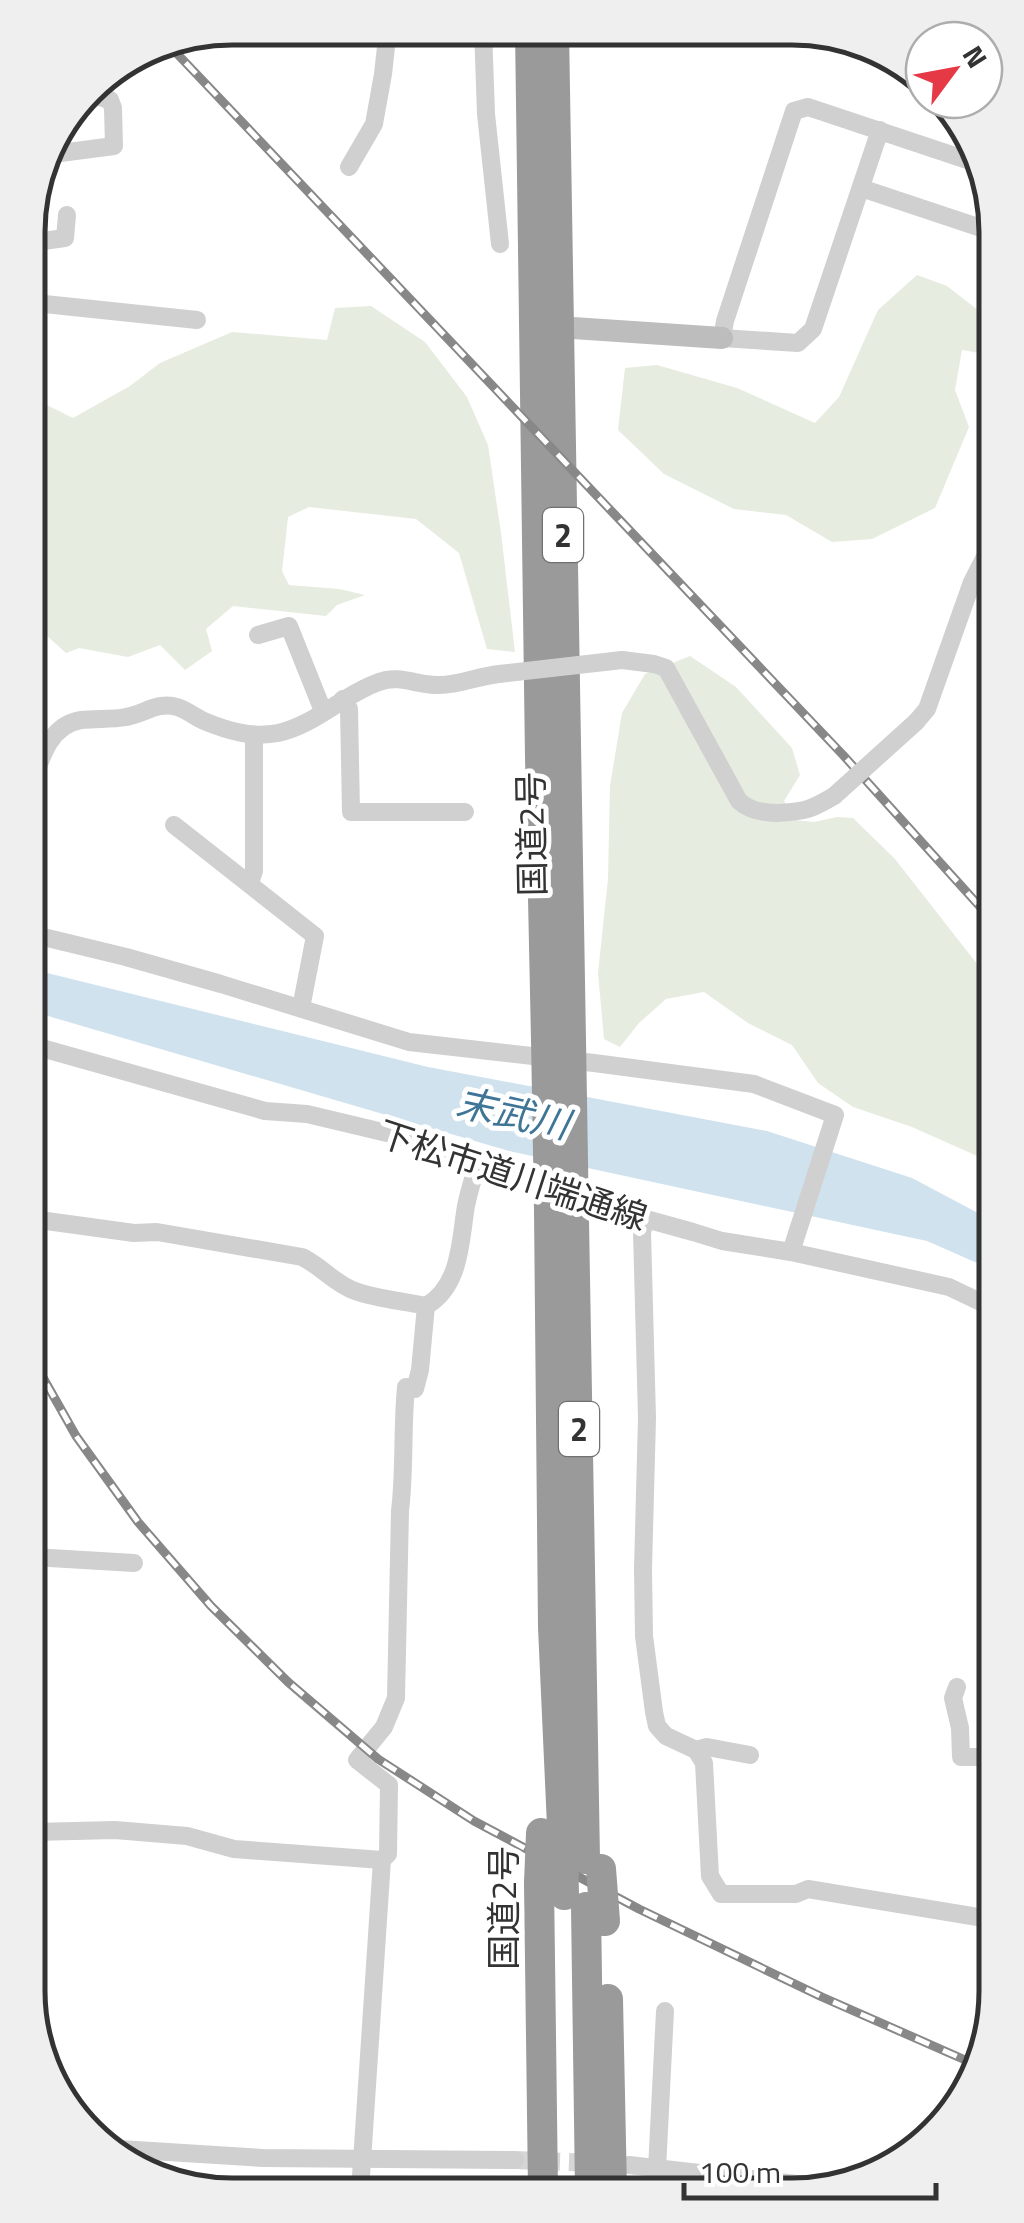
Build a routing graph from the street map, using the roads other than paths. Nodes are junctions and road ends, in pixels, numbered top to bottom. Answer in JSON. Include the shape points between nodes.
{"nodes":[{"id":1,"x":387,"y":45,"type":"edge"},
{"id":2,"x":484,"y":45,"type":"edge"},
{"id":3,"x":531,"y":45,"type":"edge"},
{"id":4,"x":554,"y":45,"type":"edge"},
{"id":5,"x":102,"y":98,"type":"edge"},
{"id":6,"x":880,"y":130,"type":"junction"},
{"id":7,"x":62,"y":153,"type":"edge"},
{"id":8,"x":964,"y":159,"type":"edge"},
{"id":9,"x":349,"y":167,"type":"dead end"},
{"id":10,"x":862,"y":188,"type":"junction"},
{"id":11,"x":67,"y":215,"type":"dead end"},
{"id":12,"x":979,"y":226,"type":"edge"},
{"id":13,"x":45,"y":241,"type":"edge"},
{"id":14,"x":500,"y":244,"type":"dead end"},
{"id":15,"x":45,"y":305,"type":"edge"},
{"id":16,"x":197,"y":320,"type":"dead end"},
{"id":17,"x":546,"y":326,"type":"junction"},
{"id":18,"x":722,"y":338,"type":"junction"},
{"id":19,"x":979,"y":568,"type":"edge"},
{"id":20,"x":258,"y":635,"type":"dead end"},
{"id":21,"x":343,"y":699,"type":"junction"},
{"id":22,"x":323,"y":712,"type":"junction"},
{"id":23,"x":254,"y":737,"type":"junction"},
{"id":24,"x":45,"y":749,"type":"edge"},
{"id":25,"x":465,"y":812,"type":"dead end"},
{"id":26,"x":174,"y":825,"type":"dead end"},
{"id":27,"x":250,"y":883,"type":"junction"},
{"id":28,"x":45,"y":938,"type":"edge"},
{"id":29,"x":301,"y":1008,"type":"junction"},
{"id":30,"x":45,"y":1049,"type":"edge"},
{"id":31,"x":478,"y":1160,"type":"junction"},
{"id":32,"x":646,"y":1219,"type":"junction"},
{"id":33,"x":45,"y":1221,"type":"edge"},
{"id":34,"x":792,"y":1246,"type":"junction"},
{"id":35,"x":979,"y":1301,"type":"edge"},
{"id":36,"x":426,"y":1306,"type":"junction"},
{"id":37,"x":45,"y":1557,"type":"edge"},
{"id":38,"x":134,"y":1563,"type":"dead end"},
{"id":39,"x":567,"y":1633,"type":"junction"},
{"id":40,"x":958,"y":1687,"type":"dead end"},
{"id":41,"x":696,"y":1750,"type":"junction"},
{"id":42,"x":750,"y":1755,"type":"dead end"},
{"id":43,"x":979,"y":1758,"type":"edge"},
{"id":44,"x":45,"y":1832,"type":"edge"},
{"id":45,"x":572,"y":1852,"type":"junction"},
{"id":46,"x":382,"y":1860,"type":"junction"},
{"id":47,"x":574,"y":1902,"type":"junction"},
{"id":48,"x":979,"y":1917,"type":"edge"},
{"id":49,"x":665,"y":2011,"type":"dead end"},
{"id":50,"x":133,"y":2150,"type":"edge"},
{"id":51,"x":363,"y":2159,"type":"junction"},
{"id":52,"x":516,"y":2160,"type":"tunnel mouth"},
{"id":53,"x":657,"y":2169,"type":"junction"},
{"id":54,"x":620,"y":2177,"type":"edge"},
{"id":55,"x":361,"y":2178,"type":"edge"},
{"id":56,"x":543,"y":2178,"type":"edge"},
{"id":57,"x":590,"y":2178,"type":"edge"},
{"id":58,"x":657,"y":2178,"type":"edge"},
{"id":59,"x":750,"y":2178,"type":"edge"}],
"edges":[{"from":1,"to":9,"type":"street","via":[[374,124]]},
{"from":2,"to":14,"type":"street"},
{"from":3,"to":17,"type":"highway","name":"国道2号","number":"2"},
{"from":4,"to":17,"type":"highway","name":"国道2号","number":"2"},
{"from":5,"to":7,"type":"street","via":[[113,108],[114,146]]},
{"from":6,"to":8,"type":"street"},
{"from":6,"to":10,"type":"street"},
{"from":6,"to":18,"type":"street","via":[[808,107],[794,112]]},
{"from":10,"to":12,"type":"street"},
{"from":10,"to":18,"type":"street","via":[[812,329],[798,343]]},
{"from":11,"to":13,"type":"street","via":[[66,238]]},
{"from":15,"to":16,"type":"street"},
{"from":17,"to":18,"type":"street"},
{"from":17,"to":39,"type":"highway","name":"国道2号","number":"2","bridge":true,"via":[[540,757],[559,1040]]},
{"from":19,"to":21,"type":"street","bridge":true,"via":[[928,709],[834,796],[807,810],[756,812],[739,801],[666,668],[654,664],[622,660],[438,686],[382,680]]},
{"from":20,"to":22,"type":"street","via":[[289,626]]},
{"from":21,"to":22,"type":"street"},
{"from":21,"to":25,"type":"street","via":[[349,709],[350,812]]},
{"from":22,"to":23,"type":"street"},
{"from":23,"to":24,"type":"street","via":[[163,704],[132,716],[62,726]]},
{"from":23,"to":27,"type":"street"},
{"from":26,"to":27,"type":"street"},
{"from":27,"to":29,"type":"street","via":[[314,936]]},
{"from":28,"to":29,"type":"street"},
{"from":29,"to":34,"type":"street","via":[[409,1042],[754,1084],[835,1115]]},
{"from":30,"to":31,"type":"street","name":"下松市道川端通線","via":[[265,1111],[380,1130]]},
{"from":31,"to":32,"type":"street","name":"下松市道川端通線","via":[[580,1190]]},
{"from":31,"to":36,"type":"street","via":[[457,1264],[444,1291]]},
{"from":32,"to":34,"type":"street","name":"下松市道川端通線","via":[[722,1241]]},
{"from":32,"to":41,"type":"street","via":[[644,1636],[657,1726]]},
{"from":33,"to":36,"type":"street","via":[[302,1257],[354,1291]]},
{"from":34,"to":35,"type":"street","name":"下松市道川端通線"},
{"from":36,"to":46,"type":"street","via":[[420,1370],[416,1389],[406,1387],[402,1420],[396,1698],[384,1727],[356,1760],[389,1785],[388,1854]]},
{"from":37,"to":38,"type":"street"},
{"from":39,"to":45,"type":"highway","name":"国道2号","number":"2"},
{"from":39,"to":45,"type":"highway","name":"国道2号","number":"2","via":[[542,1764]]},
{"from":40,"to":43,"type":"street","via":[[953,1698],[961,1758]]},
{"from":41,"to":42,"type":"street"},
{"from":41,"to":48,"type":"street","via":[[704,1763],[710,1876],[721,1894],[808,1890]]},
{"from":44,"to":46,"type":"street","via":[[116,1830],[187,1836],[234,1849]]},
{"from":45,"to":47,"type":"highway","name":"国道2号","number":"2","bridge":true},
{"from":45,"to":47,"type":"highway","name":"国道2号","number":"2"},
{"from":46,"to":51,"type":"street"},
{"from":47,"to":54,"type":"highway","name":"国道2号","number":"2"},
{"from":47,"to":56,"type":"highway","name":"国道2号","number":"2"},
{"from":47,"to":57,"type":"highway","name":"国道2号","number":"2","via":[[572,2018]]},
{"from":49,"to":53,"type":"street"},
{"from":50,"to":51,"type":"street"},
{"from":51,"to":52,"type":"street"},
{"from":51,"to":55,"type":"street"},
{"from":53,"to":54,"type":"street"},
{"from":53,"to":58,"type":"street"},
{"from":53,"to":59,"type":"street"}]}
